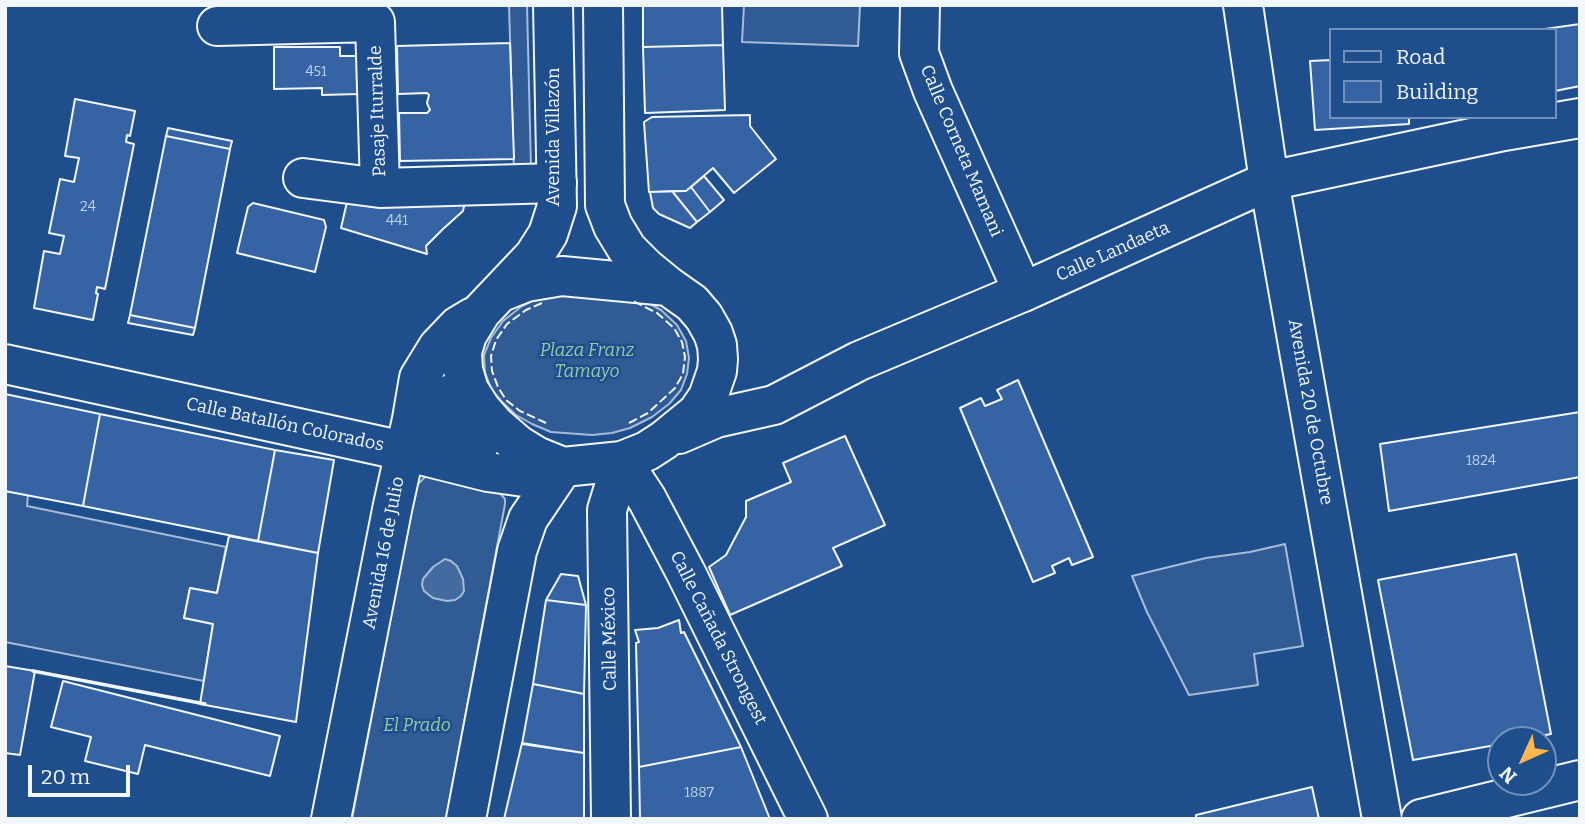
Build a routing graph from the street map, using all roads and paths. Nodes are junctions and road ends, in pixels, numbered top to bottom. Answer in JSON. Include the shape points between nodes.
{"nodes":[{"id":1,"x":554,"y":5,"type":"edge"},
{"id":2,"x":603,"y":5,"type":"edge"},
{"id":3,"x":920,"y":5,"type":"edge"},
{"id":4,"x":1243,"y":5,"type":"edge"},
{"id":5,"x":217,"y":26,"type":"dead end"},
{"id":6,"x":1580,"y":118,"type":"edge"},
{"id":7,"x":303,"y":178,"type":"dead end"},
{"id":8,"x":1269,"y":181,"type":"junction"},
{"id":9,"x":557,"y":183,"type":"junction"},
{"id":10,"x":380,"y":188,"type":"junction"},
{"id":11,"x":668,"y":286,"type":"junction"},
{"id":12,"x":1023,"y":292,"type":"junction"},
{"id":13,"x":491,"y":302,"type":"junction"},
{"id":14,"x":5,"y":364,"type":"edge"},
{"id":15,"x":664,"y":440,"type":"junction"},
{"id":16,"x":421,"y":444,"type":"junction"},
{"id":17,"x":622,"y":461,"type":"junction"},
{"id":18,"x":563,"y":467,"type":"junction"},
{"id":19,"x":1580,"y":780,"type":"edge"},
{"id":20,"x":331,"y":819,"type":"edge"},
{"id":21,"x":466,"y":819,"type":"edge"},
{"id":22,"x":611,"y":819,"type":"edge"},
{"id":23,"x":808,"y":819,"type":"edge"},
{"id":24,"x":1382,"y":819,"type":"edge"},
{"id":25,"x":1420,"y":819,"type":"edge"}],
"edges":[{"from":1,"to":9,"type":"main road","name":"Avenida Villazón"},
{"from":2,"to":11,"type":"main road","via":[[606,205],[627,249]]},
{"from":3,"to":12,"type":"main road","name":"Calle Corneta Mamani","via":[[919,53]]},
{"from":4,"to":8,"type":"main road","name":"Avenida 20 de Octubre"},
{"from":5,"to":10,"type":"main road","name":"Pasaje Iturralde","via":[[374,22]]},
{"from":6,"to":8,"type":"main road","name":"Calle Landaeta"},
{"from":7,"to":10,"type":"main road"},
{"from":8,"to":12,"type":"main road","name":"Calle Landaeta"},
{"from":8,"to":24,"type":"main road","name":"Avenida 20 de Octubre"},
{"from":9,"to":10,"type":"main road"},
{"from":9,"to":13,"type":"main road","name":"Avenida Villazón","via":[[557,206],[548,234]]},
{"from":11,"to":13,"type":"main road","via":[[562,275],[526,282]]},
{"from":11,"to":15,"type":"main road","via":[[704,317],[713,332],[718,359],[713,384],[697,413]]},
{"from":12,"to":15,"type":"main road","name":"Calle Landaeta","via":[[859,361],[774,405],[716,418]]},
{"from":13,"to":16,"type":"main road","name":"Avenida 16 de Julio","via":[[438,347],[419,378],[412,419]]},
{"from":13,"to":18,"type":"main road","via":[[467,335],[462,352],[469,390],[496,426],[518,445]]},
{"from":14,"to":16,"type":"main road","name":"Calle Batallón Colorados"},
{"from":15,"to":17,"type":"main road"},
{"from":16,"to":18,"type":"main road","name":"Calle Batallón Colorados","via":[[488,472],[531,478]]},
{"from":16,"to":20,"type":"main road","name":"Avenida 16 de Julio"},
{"from":17,"to":18,"type":"main road"},
{"from":17,"to":22,"type":"main road","name":"Calle México","via":[[607,510]]},
{"from":17,"to":23,"type":"main road","name":"Calle Cañada Strongest","via":[[686,573]]},
{"from":18,"to":21,"type":"main road","via":[[528,519],[517,551]]},
{"from":19,"to":25,"type":"main road"}]}
